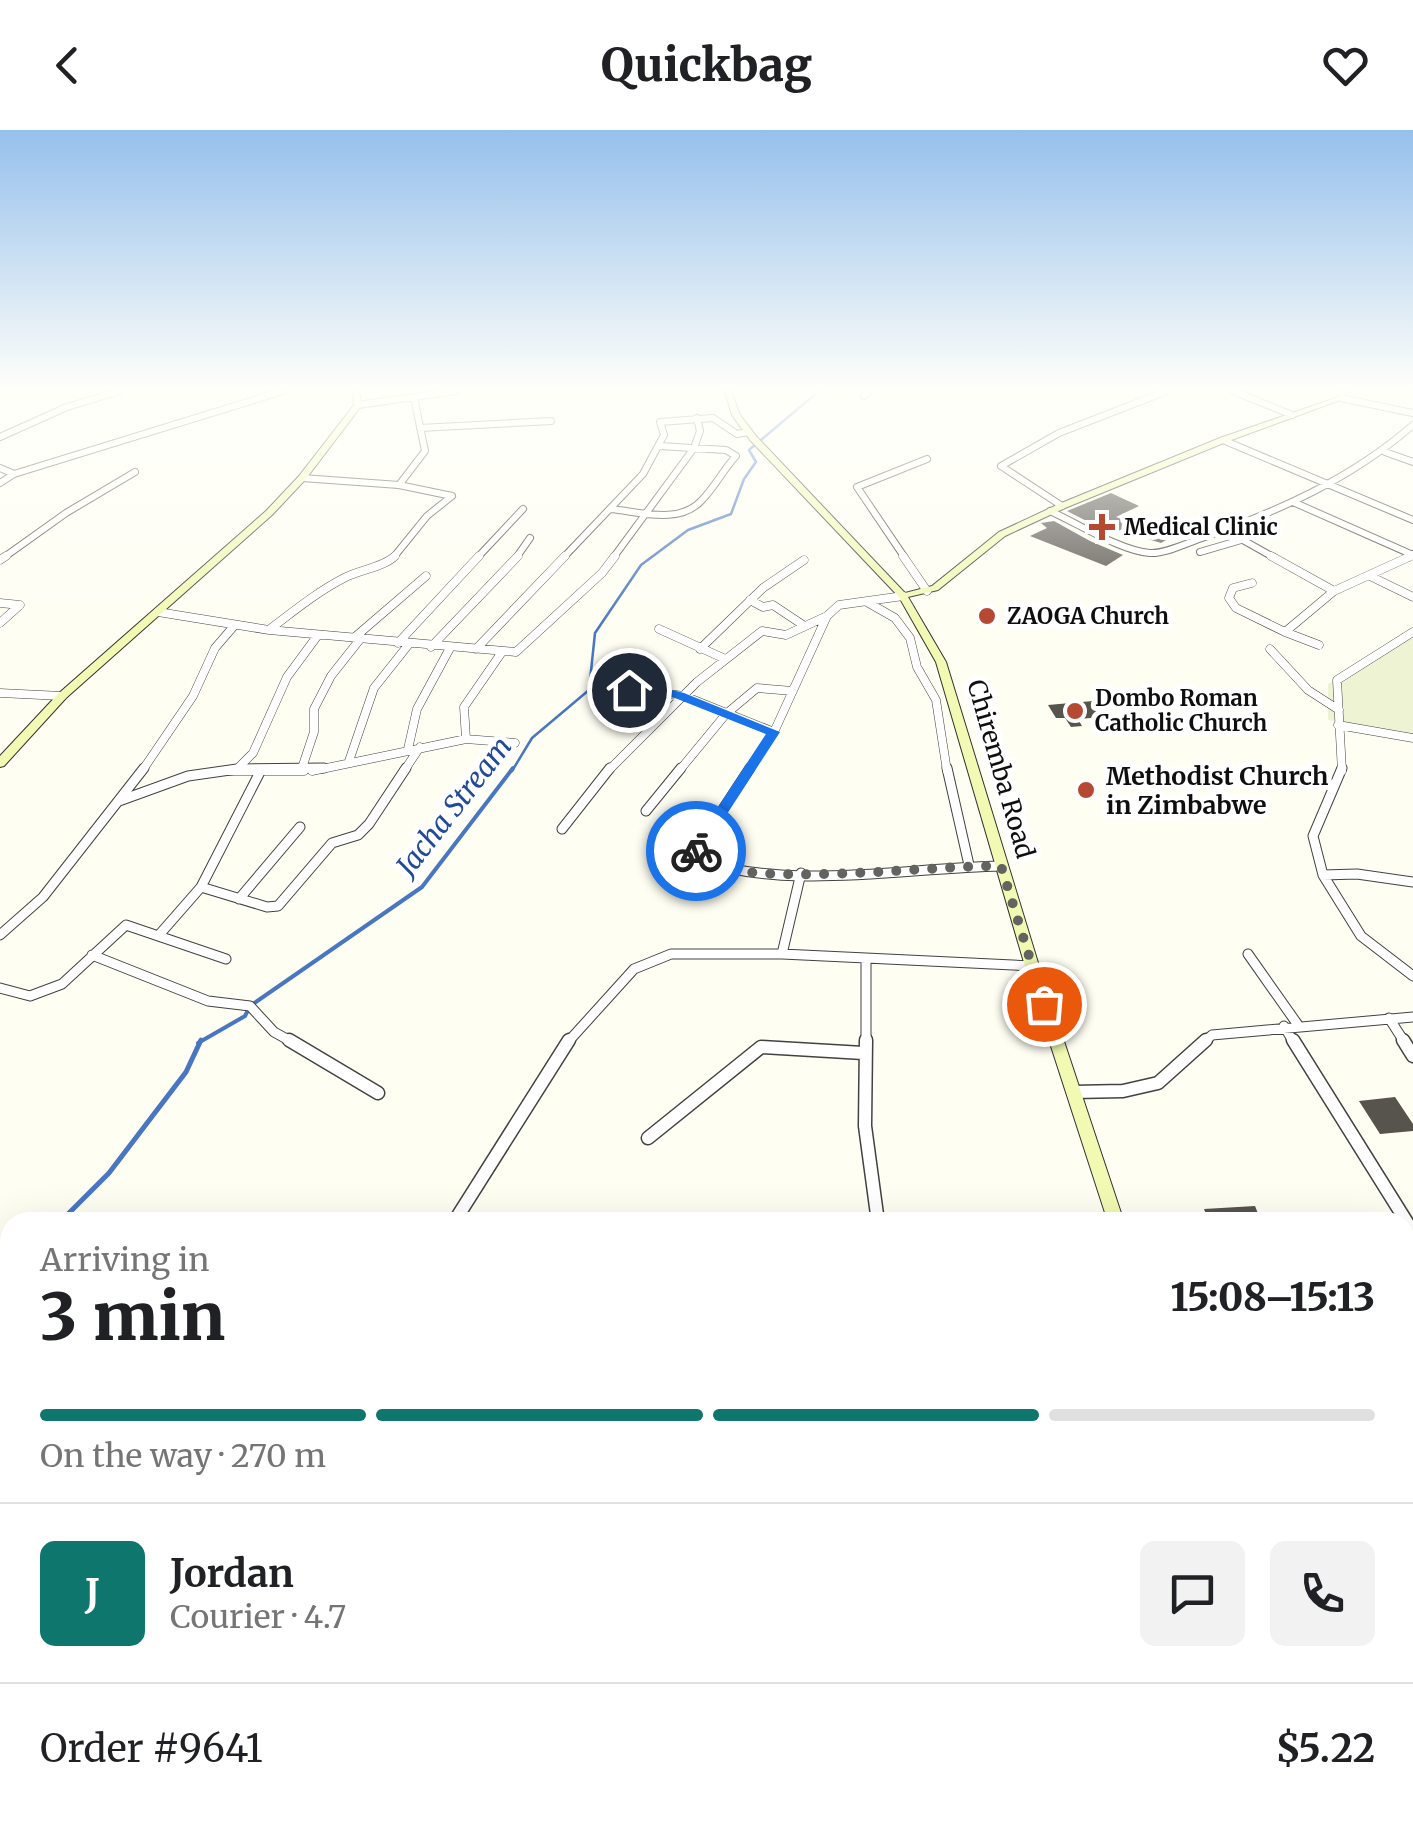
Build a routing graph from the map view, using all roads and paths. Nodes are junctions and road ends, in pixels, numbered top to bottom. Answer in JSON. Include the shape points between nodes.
{"nodes":[{"id":1,"x":6,"y":470,"type":"edge"},
{"id":2,"x":25,"y":470,"type":"edge"},
{"id":3,"x":308,"y":470,"type":"edge"},
{"id":4,"x":410,"y":470,"type":"edge"},
{"id":5,"x":645,"y":470,"type":"edge"},
{"id":6,"x":678,"y":470,"type":"edge"},
{"id":7,"x":722,"y":470,"type":"edge"},
{"id":8,"x":783,"y":470,"type":"edge"},
{"id":9,"x":900,"y":470,"type":"edge"},
{"id":10,"x":1008,"y":470,"type":"edge"},
{"id":11,"x":1149,"y":470,"type":"edge"},
{"id":12,"x":1295,"y":470,"type":"edge"},
{"id":13,"x":1352,"y":470,"type":"edge"},
{"id":14,"x":135,"y":472,"type":"dead end"},
{"id":15,"x":14,"y":474,"type":"junction"},
{"id":16,"x":302,"y":478,"type":"junction"},
{"id":17,"x":0,"y":483,"type":"edge"},
{"id":18,"x":1327,"y":484,"type":"junction"},
{"id":19,"x":399,"y":485,"type":"junction"},
{"id":20,"x":1293,"y":502,"type":"junction"},
{"id":21,"x":1062,"y":506,"type":"junction"},
{"id":22,"x":523,"y":509,"type":"dead end"},
{"id":23,"x":611,"y":509,"type":"junction"},
{"id":24,"x":1050,"y":511,"type":"junction"},
{"id":25,"x":648,"y":512,"type":"junction"},
{"id":26,"x":1413,"y":520,"type":"edge"},
{"id":27,"x":1225,"y":530,"type":"junction"},
{"id":28,"x":530,"y":538,"type":"dead end"},
{"id":29,"x":1242,"y":540,"type":"junction"},
{"id":30,"x":1200,"y":552,"type":"dead end"},
{"id":31,"x":1413,"y":554,"type":"edge"},
{"id":32,"x":0,"y":560,"type":"edge"},
{"id":33,"x":804,"y":560,"type":"dead end"},
{"id":34,"x":426,"y":576,"type":"dead end"},
{"id":35,"x":1370,"y":576,"type":"junction"},
{"id":36,"x":1252,"y":582,"type":"dead end"},
{"id":37,"x":927,"y":591,"type":"junction"},
{"id":38,"x":1334,"y":591,"type":"junction"},
{"id":39,"x":902,"y":596,"type":"junction"},
{"id":40,"x":1413,"y":597,"type":"edge"},
{"id":41,"x":750,"y":600,"type":"junction"},
{"id":42,"x":866,"y":602,"type":"junction"},
{"id":43,"x":0,"y":604,"type":"edge"},
{"id":44,"x":158,"y":612,"type":"junction"},
{"id":45,"x":828,"y":616,"type":"junction"},
{"id":46,"x":0,"y":623,"type":"edge"},
{"id":47,"x":803,"y":625,"type":"junction"},
{"id":48,"x":234,"y":626,"type":"junction"},
{"id":49,"x":658,"y":629,"type":"dead end"},
{"id":50,"x":269,"y":630,"type":"junction"},
{"id":51,"x":1285,"y":632,"type":"junction"},
{"id":52,"x":1413,"y":632,"type":"edge"},
{"id":53,"x":318,"y":635,"type":"junction"},
{"id":54,"x":358,"y":638,"type":"junction"},
{"id":55,"x":398,"y":643,"type":"junction"},
{"id":56,"x":410,"y":644,"type":"junction"},
{"id":57,"x":1319,"y":645,"type":"dead end"},
{"id":58,"x":432,"y":646,"type":"junction"},
{"id":59,"x":450,"y":648,"type":"junction"},
{"id":60,"x":700,"y":648,"type":"junction"},
{"id":61,"x":476,"y":649,"type":"junction"},
{"id":62,"x":1270,"y":649,"type":"dead end"},
{"id":63,"x":502,"y":652,"type":"junction"},
{"id":64,"x":723,"y":658,"type":"junction"},
{"id":65,"x":629,"y":690,"type":"dead end"},
{"id":66,"x":793,"y":691,"type":"junction"},
{"id":67,"x":0,"y":693,"type":"edge"},
{"id":68,"x":62,"y":696,"type":"junction"},
{"id":69,"x":680,"y":696,"type":"junction"},
{"id":70,"x":1339,"y":710,"type":"junction"},
{"id":71,"x":726,"y":714,"type":"junction"},
{"id":72,"x":1338,"y":725,"type":"junction"},
{"id":73,"x":774,"y":732,"type":"junction"},
{"id":74,"x":1413,"y":738,"type":"edge"},
{"id":75,"x":466,"y":739,"type":"junction"},
{"id":76,"x":515,"y":742,"type":"dead end"},
{"id":77,"x":420,"y":747,"type":"junction"},
{"id":78,"x":408,"y":749,"type":"junction"},
{"id":79,"x":968,"y":751,"type":"junction"},
{"id":80,"x":942,"y":752,"type":"junction"},
{"id":81,"x":349,"y":761,"type":"junction"},
{"id":82,"x":0,"y":763,"type":"edge"},
{"id":83,"x":237,"y":769,"type":"junction"},
{"id":84,"x":300,"y":771,"type":"junction"},
{"id":85,"x":260,"y":772,"type":"junction"},
{"id":86,"x":119,"y":801,"type":"junction"},
{"id":87,"x":646,"y":811,"type":"dead end"},
{"id":88,"x":300,"y":827,"type":"dead end"},
{"id":89,"x":562,"y":829,"type":"dead end"},
{"id":90,"x":969,"y":865,"type":"junction"},
{"id":91,"x":1001,"y":866,"type":"junction"},
{"id":92,"x":801,"y":874,"type":"junction"},
{"id":93,"x":1323,"y":876,"type":"junction"},
{"id":94,"x":1413,"y":882,"type":"edge"},
{"id":95,"x":201,"y":887,"type":"junction"},
{"id":96,"x":239,"y":899,"type":"junction"},
{"id":97,"x":0,"y":935,"type":"edge"},
{"id":98,"x":159,"y":935,"type":"junction"},
{"id":99,"x":92,"y":954,"type":"junction"},
{"id":100,"x":782,"y":954,"type":"junction"},
{"id":101,"x":1248,"y":954,"type":"dead end"},
{"id":102,"x":226,"y":959,"type":"dead end"},
{"id":103,"x":866,"y":960,"type":"junction"},
{"id":104,"x":1032,"y":966,"type":"junction"},
{"id":105,"x":1413,"y":976,"type":"edge"},
{"id":106,"x":0,"y":988,"type":"edge"},
{"id":107,"x":1389,"y":1018,"type":"junction"},
{"id":108,"x":1413,"y":1018,"type":"edge"},
{"id":109,"x":1298,"y":1025,"type":"junction"},
{"id":110,"x":1284,"y":1026,"type":"junction"},
{"id":111,"x":863,"y":1053,"type":"junction"},
{"id":112,"x":1413,"y":1056,"type":"edge"},
{"id":113,"x":1074,"y":1092,"type":"junction"},
{"id":114,"x":378,"y":1093,"type":"dead end"},
{"id":115,"x":648,"y":1138,"type":"dead end"},
{"id":116,"x":460,"y":1212,"type":"edge"},
{"id":117,"x":877,"y":1212,"type":"edge"},
{"id":118,"x":1113,"y":1212,"type":"edge"},
{"id":119,"x":1400,"y":1212,"type":"edge"}],
"edges":[{"from":1,"to":15,"type":"street"},
{"from":2,"to":15,"type":"street"},
{"from":3,"to":16,"type":"street"},
{"from":4,"to":19,"type":"street"},
{"from":5,"to":23,"type":"street"},
{"from":6,"to":25,"type":"street"},
{"from":7,"to":25,"type":"street","via":[[694,510]]},
{"from":8,"to":39,"type":"street","name":"Chiremba Road"},
{"from":9,"to":37,"type":"street","via":[[857,487]]},
{"from":10,"to":21,"type":"street"},
{"from":11,"to":21,"type":"street"},
{"from":12,"to":18,"type":"street"},
{"from":13,"to":18,"type":"street"},
{"from":14,"to":32,"type":"street"},
{"from":15,"to":17,"type":"street"},
{"from":16,"to":19,"type":"street"},
{"from":16,"to":44,"type":"street"},
{"from":18,"to":20,"type":"street"},
{"from":18,"to":26,"type":"street"},
{"from":19,"to":50,"type":"street","via":[[452,496],[391,561],[321,591]]},
{"from":20,"to":27,"type":"street"},
{"from":20,"to":31,"type":"street"},
{"from":21,"to":24,"type":"street"},
{"from":22,"to":55,"type":"street"},
{"from":23,"to":25,"type":"street"},
{"from":23,"to":61,"type":"street"},
{"from":24,"to":27,"type":"street","via":[[1152,554]]},
{"from":24,"to":37,"type":"street","via":[[1002,534]]},
{"from":25,"to":63,"type":"street","via":[[602,573],[526,646]]},
{"from":27,"to":29,"type":"street"},
{"from":28,"to":58,"type":"street"},
{"from":29,"to":30,"type":"street"},
{"from":29,"to":38,"type":"street"},
{"from":31,"to":35,"type":"street"},
{"from":33,"to":41,"type":"street"},
{"from":34,"to":54,"type":"street"},
{"from":35,"to":38,"type":"street"},
{"from":35,"to":40,"type":"street"},
{"from":36,"to":51,"type":"street","via":[[1233,588],[1229,598]]},
{"from":37,"to":39,"type":"street"},
{"from":38,"to":51,"type":"street"},
{"from":39,"to":42,"type":"street"},
{"from":39,"to":79,"type":"street","name":"Chiremba Road","via":[[941,662]]},
{"from":41,"to":47,"type":"street","via":[[773,605]]},
{"from":41,"to":60,"type":"street"},
{"from":42,"to":45,"type":"street","via":[[839,605]]},
{"from":42,"to":80,"type":"street","via":[[895,618],[910,638],[936,700]]},
{"from":43,"to":46,"type":"street","via":[[20,604]]},
{"from":44,"to":48,"type":"street"},
{"from":44,"to":68,"type":"street"},
{"from":45,"to":47,"type":"street"},
{"from":45,"to":66,"type":"street"},
{"from":47,"to":64,"type":"street","via":[[786,635],[762,631]]},
{"from":48,"to":50,"type":"street"},
{"from":48,"to":86,"type":"street","via":[[162,745]]},
{"from":49,"to":60,"type":"street"},
{"from":50,"to":53,"type":"street"},
{"from":51,"to":57,"type":"street"},
{"from":52,"to":70,"type":"street","via":[[1337,680]]},
{"from":53,"to":54,"type":"street"},
{"from":53,"to":83,"type":"street","via":[[287,678],[253,754]]},
{"from":54,"to":55,"type":"street"},
{"from":54,"to":84,"type":"street","via":[[314,710]]},
{"from":55,"to":56,"type":"street"},
{"from":56,"to":58,"type":"street"},
{"from":56,"to":81,"type":"street","via":[[374,688]]},
{"from":58,"to":59,"type":"street"},
{"from":59,"to":61,"type":"street"},
{"from":59,"to":78,"type":"street","via":[[419,700]]},
{"from":60,"to":64,"type":"street"},
{"from":61,"to":63,"type":"street"},
{"from":62,"to":70,"type":"street","via":[[1308,690]]},
{"from":63,"to":75,"type":"street","via":[[464,707]]},
{"from":64,"to":69,"type":"street"},
{"from":65,"to":69,"type":"street"},
{"from":66,"to":71,"type":"street","via":[[758,688]]},
{"from":66,"to":73,"type":"street"},
{"from":67,"to":68,"type":"street"},
{"from":68,"to":82,"type":"street"},
{"from":69,"to":71,"type":"street"},
{"from":69,"to":89,"type":"street"},
{"from":70,"to":72,"type":"street"},
{"from":71,"to":73,"type":"street"},
{"from":71,"to":87,"type":"street"},
{"from":72,"to":74,"type":"street"},
{"from":72,"to":93,"type":"street","via":[[1342,772],[1313,836]]},
{"from":73,"to":92,"type":"street","via":[[691,858],[720,869]]},
{"from":75,"to":76,"type":"street"},
{"from":75,"to":77,"type":"street"},
{"from":77,"to":78,"type":"street"},
{"from":77,"to":96,"type":"street","via":[[369,824],[358,836],[332,843],[278,906]]},
{"from":78,"to":81,"type":"street"},
{"from":79,"to":80,"type":"street"},
{"from":79,"to":91,"type":"street","name":"Chiremba Road"},
{"from":80,"to":90,"type":"street"},
{"from":81,"to":84,"type":"street"},
{"from":83,"to":85,"type":"street"},
{"from":83,"to":86,"type":"street","via":[[188,776]]},
{"from":84,"to":85,"type":"street"},
{"from":85,"to":95,"type":"street"},
{"from":86,"to":97,"type":"street","via":[[43,897]]},
{"from":88,"to":96,"type":"street"},
{"from":90,"to":91,"type":"street"},
{"from":90,"to":92,"type":"street"},
{"from":91,"to":104,"type":"street","name":"Chiremba Road"},
{"from":92,"to":100,"type":"street"},
{"from":93,"to":94,"type":"street"},
{"from":93,"to":105,"type":"street","via":[[1362,936]]},
{"from":95,"to":96,"type":"street"},
{"from":95,"to":98,"type":"street"},
{"from":98,"to":99,"type":"street","via":[[126,924]]},
{"from":98,"to":102,"type":"street"},
{"from":99,"to":106,"type":"street","via":[[62,984],[30,996]]},
{"from":99,"to":114,"type":"street","via":[[208,1000],[250,1006],[274,1032]]},
{"from":100,"to":103,"type":"street"},
{"from":100,"to":116,"type":"street","via":[[671,954],[634,969],[570,1038]]},
{"from":101,"to":109,"type":"street"},
{"from":103,"to":104,"type":"street"},
{"from":103,"to":111,"type":"street"},
{"from":104,"to":113,"type":"street","name":"Chiremba Road"},
{"from":107,"to":108,"type":"street"},
{"from":107,"to":109,"type":"street"},
{"from":107,"to":112,"type":"street"},
{"from":109,"to":110,"type":"street"},
{"from":110,"to":113,"type":"street","via":[[1212,1035],[1158,1083]]},
{"from":110,"to":119,"type":"street"},
{"from":111,"to":115,"type":"street","via":[[761,1047]]},
{"from":111,"to":117,"type":"street"},
{"from":113,"to":118,"type":"street","name":"Chiremba Road"}]}
